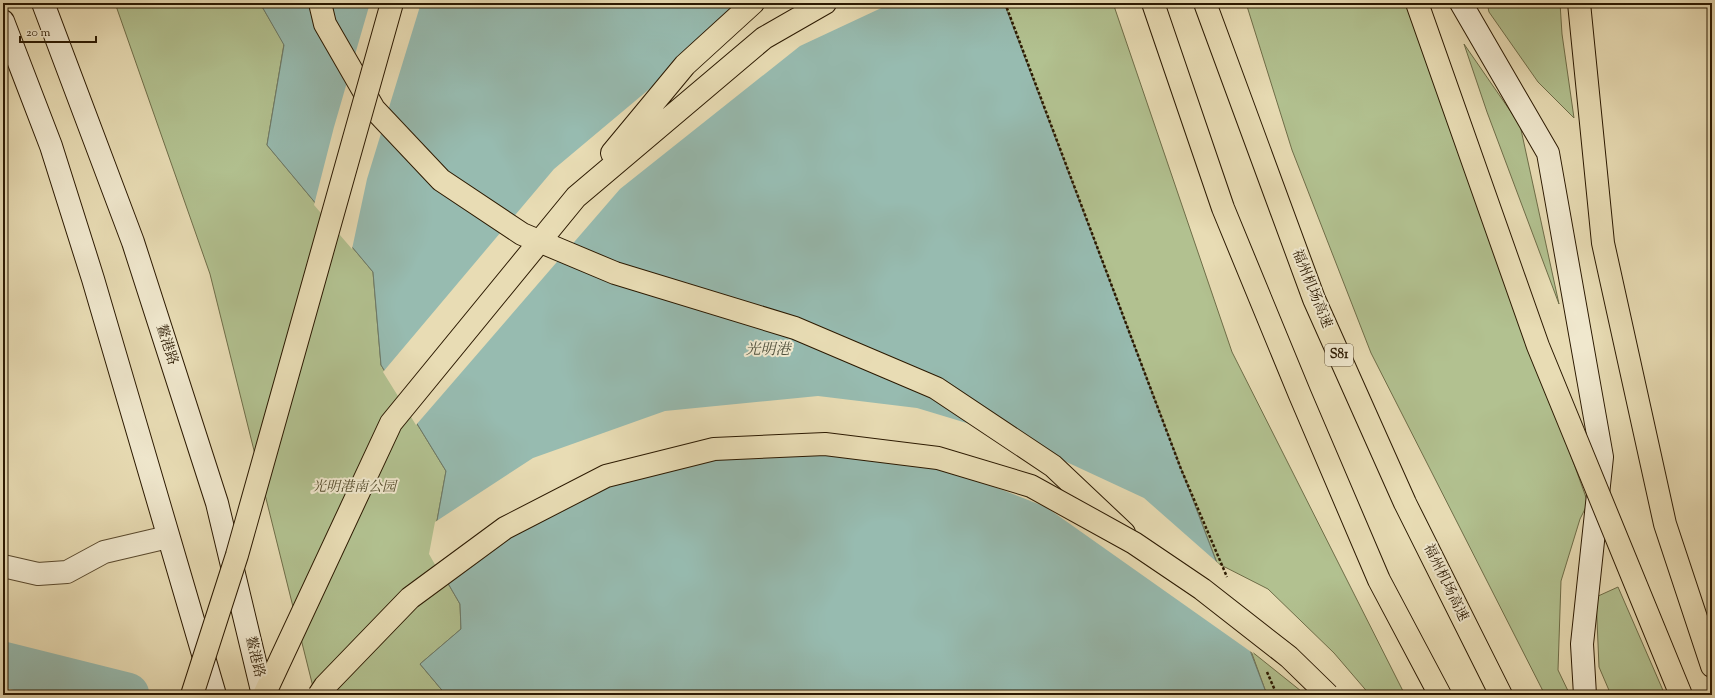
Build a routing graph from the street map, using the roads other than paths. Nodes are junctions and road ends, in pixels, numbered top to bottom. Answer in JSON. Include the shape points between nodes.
{"nodes":[{"id":1,"x":43,"y":3,"type":"edge"},
{"id":2,"x":320,"y":3,"type":"edge"},
{"id":3,"x":385,"y":3,"type":"edge"},
{"id":4,"x":392,"y":3,"type":"edge"},
{"id":5,"x":753,"y":3,"type":"edge"},
{"id":6,"x":825,"y":3,"type":"edge"},
{"id":7,"x":1154,"y":3,"type":"edge"},
{"id":8,"x":1205,"y":3,"type":"edge"},
{"id":9,"x":1417,"y":3,"type":"edge"},
{"id":10,"x":1461,"y":3,"type":"edge"},
{"id":11,"x":1579,"y":3,"type":"edge"},
{"id":12,"x":3,"y":21,"type":"edge"},
{"id":13,"x":379,"y":46,"type":"junction"},
{"id":14,"x":576,"y":197,"type":"junction"},
{"id":15,"x":168,"y":537,"type":"junction"},
{"id":16,"x":1134,"y":543,"type":"junction"},
{"id":17,"x":3,"y":566,"type":"edge"},
{"id":18,"x":1712,"y":666,"type":"edge"},
{"id":19,"x":192,"y":695,"type":"edge"},
{"id":20,"x":215,"y":695,"type":"edge"},
{"id":21,"x":263,"y":695,"type":"edge"},
{"id":22,"x":319,"y":695,"type":"edge"},
{"id":23,"x":1328,"y":695,"type":"edge"},
{"id":24,"x":1440,"y":695,"type":"edge"},
{"id":25,"x":1501,"y":695,"type":"edge"},
{"id":26,"x":1585,"y":695,"type":"edge"},
{"id":27,"x":1681,"y":695,"type":"edge"}],
"edges":[{"from":1,"to":21,"type":"main road","name":"鳌港路","via":[[133,242],[218,503]]},
{"from":2,"to":16,"type":"highway","bridge":true,"via":[[325,24],[374,109],[442,180],[522,234],[615,273],[795,328],[936,388],[1052,466]]},
{"from":3,"to":13,"type":"highway","bridge":true},
{"from":4,"to":13,"type":"highway","bridge":true},
{"from":5,"to":14,"type":"highway","via":[[685,65]]},
{"from":6,"to":14,"type":"highway","via":[[764,38]]},
{"from":7,"to":24,"type":"highway","via":[[1223,208],[1297,388],[1379,580]]},
{"from":8,"to":25,"type":"highway","name":"福州机场高速","number":"S81","via":[[1314,299],[1405,503]]},
{"from":9,"to":27,"type":"highway","bridge":true,"via":[[1538,346]]},
{"from":10,"to":26,"type":"main road","via":[[1548,153],[1602,457],[1582,644]]},
{"from":11,"to":18,"type":"highway","via":[[1603,243],[1665,524]]},
{"from":12,"to":15,"type":"main road","via":[[51,146],[95,286]]},
{"from":13,"to":19,"type":"highway","bridge":true,"via":[[237,555]]},
{"from":14,"to":21,"type":"highway","via":[[391,423]]},
{"from":15,"to":17,"type":"main road","via":[[104,552],[67,572],[38,574]]},
{"from":15,"to":20,"type":"main road"},
{"from":16,"to":22,"type":"highway","bridge":true,"via":[[1031,486],[938,458],[825,444],[714,449],[606,476],[505,528],[410,598]]},
{"from":16,"to":23,"type":"highway","bridge":true,"via":[[1202,589],[1290,657]]}]}
